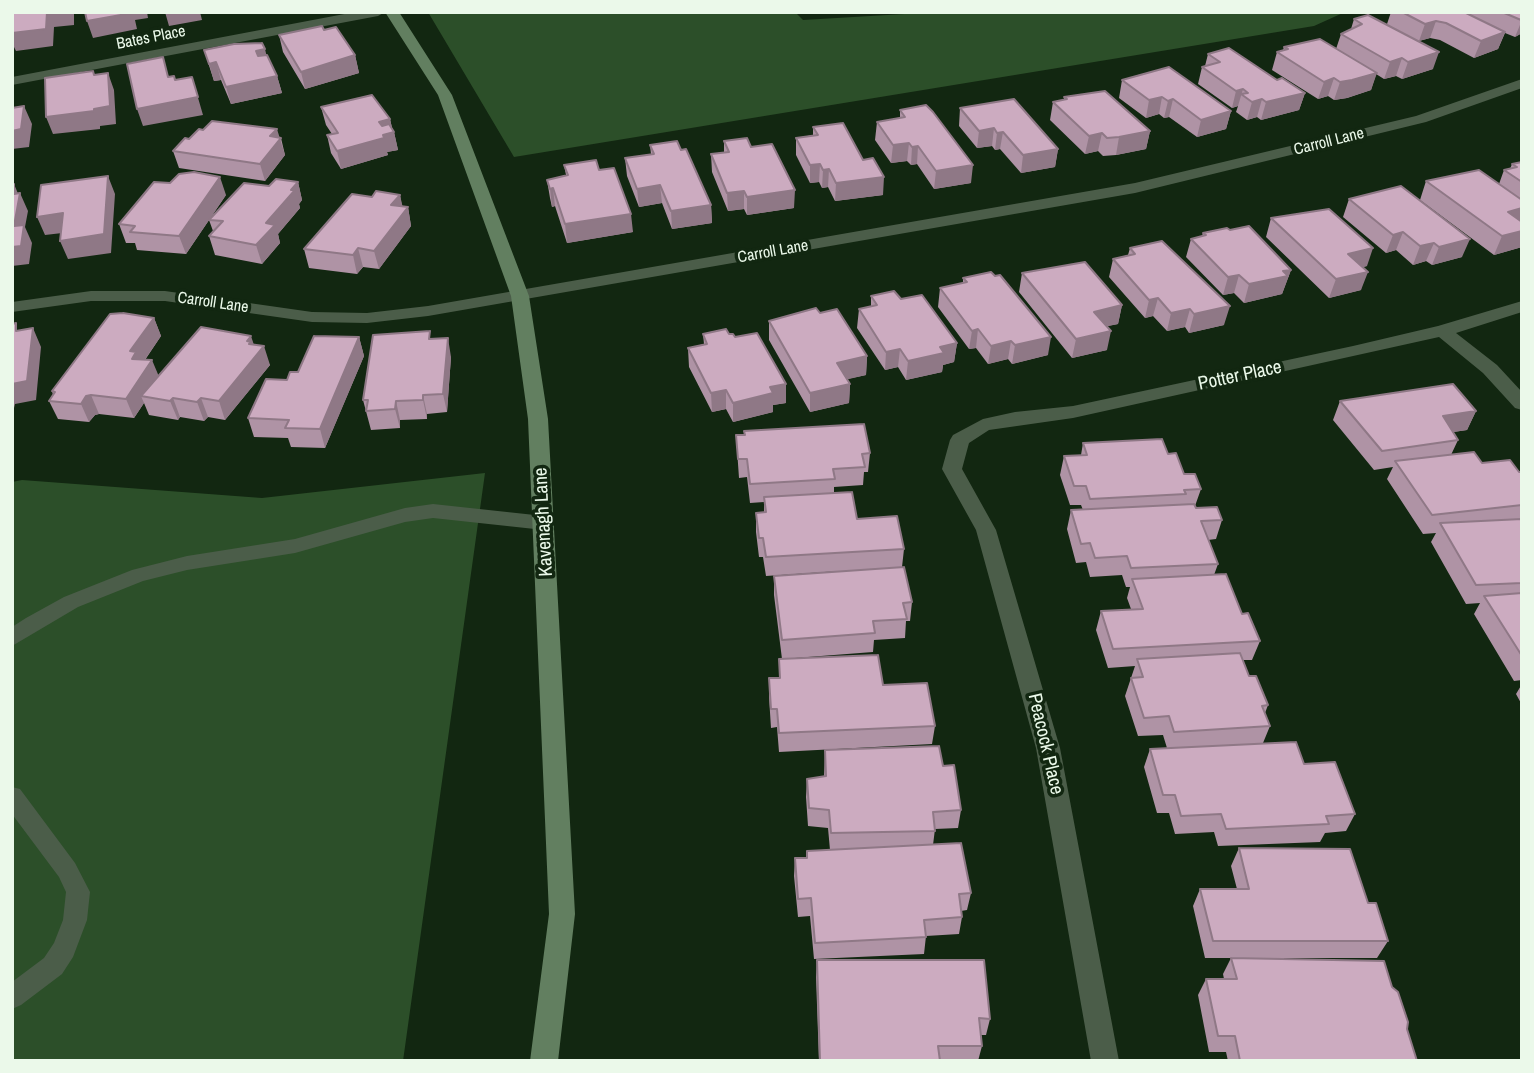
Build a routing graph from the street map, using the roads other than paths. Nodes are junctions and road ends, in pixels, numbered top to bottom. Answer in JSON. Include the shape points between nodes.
{"nodes":[{"id":1,"x":378,"y":12,"type":"edge"},
{"id":2,"x":392,"y":12,"type":"edge"},
{"id":3,"x":12,"y":80,"type":"edge"},
{"id":4,"x":1522,"y":83,"type":"edge"},
{"id":5,"x":520,"y":296,"type":"junction"},
{"id":6,"x":1522,"y":306,"type":"edge"},
{"id":7,"x":12,"y":307,"type":"edge"},
{"id":8,"x":1442,"y":331,"type":"junction"},
{"id":9,"x":1522,"y":404,"type":"edge"},
{"id":10,"x":960,"y":440,"type":"joint"},
{"id":11,"x":544,"y":523,"type":"junction"},
{"id":12,"x":12,"y":638,"type":"edge"},
{"id":13,"x":12,"y":796,"type":"edge"},
{"id":14,"x":12,"y":997,"type":"edge"},
{"id":15,"x":544,"y":1061,"type":"edge"},
{"id":16,"x":1105,"y":1061,"type":"edge"}],
"edges":[{"from":1,"to":3,"type":"street","name":"Bates Place"},
{"from":2,"to":5,"type":"main road","name":"Kavenagh Lane","via":[[445,95]]},
{"from":4,"to":5,"type":"street","name":"Carroll Lane","via":[[1421,119],[1135,188]]},
{"from":5,"to":7,"type":"street","name":"Carroll Lane","via":[[367,318],[312,317],[165,296],[91,296]]},
{"from":5,"to":11,"type":"main road","name":"Kavenagh Lane","via":[[538,419]]},
{"from":6,"to":8,"type":"street","name":"Potter Place"},
{"from":8,"to":9,"type":"street","via":[[1490,369]]},
{"from":8,"to":10,"type":"street","name":"Potter Place","via":[[1073,412],[983,425]]},
{"from":10,"to":16,"type":"street","name":"Peacock Place","via":[[952,469],[986,530],[1048,748]]},
{"from":11,"to":12,"type":"lane","via":[[433,511],[295,546],[187,562],[71,602]]},
{"from":11,"to":15,"type":"main road","name":"Kavenagh Lane","via":[[562,914]]},
{"from":13,"to":14,"type":"lane","via":[[78,892],[75,920],[64,949],[53,966]]}]}
